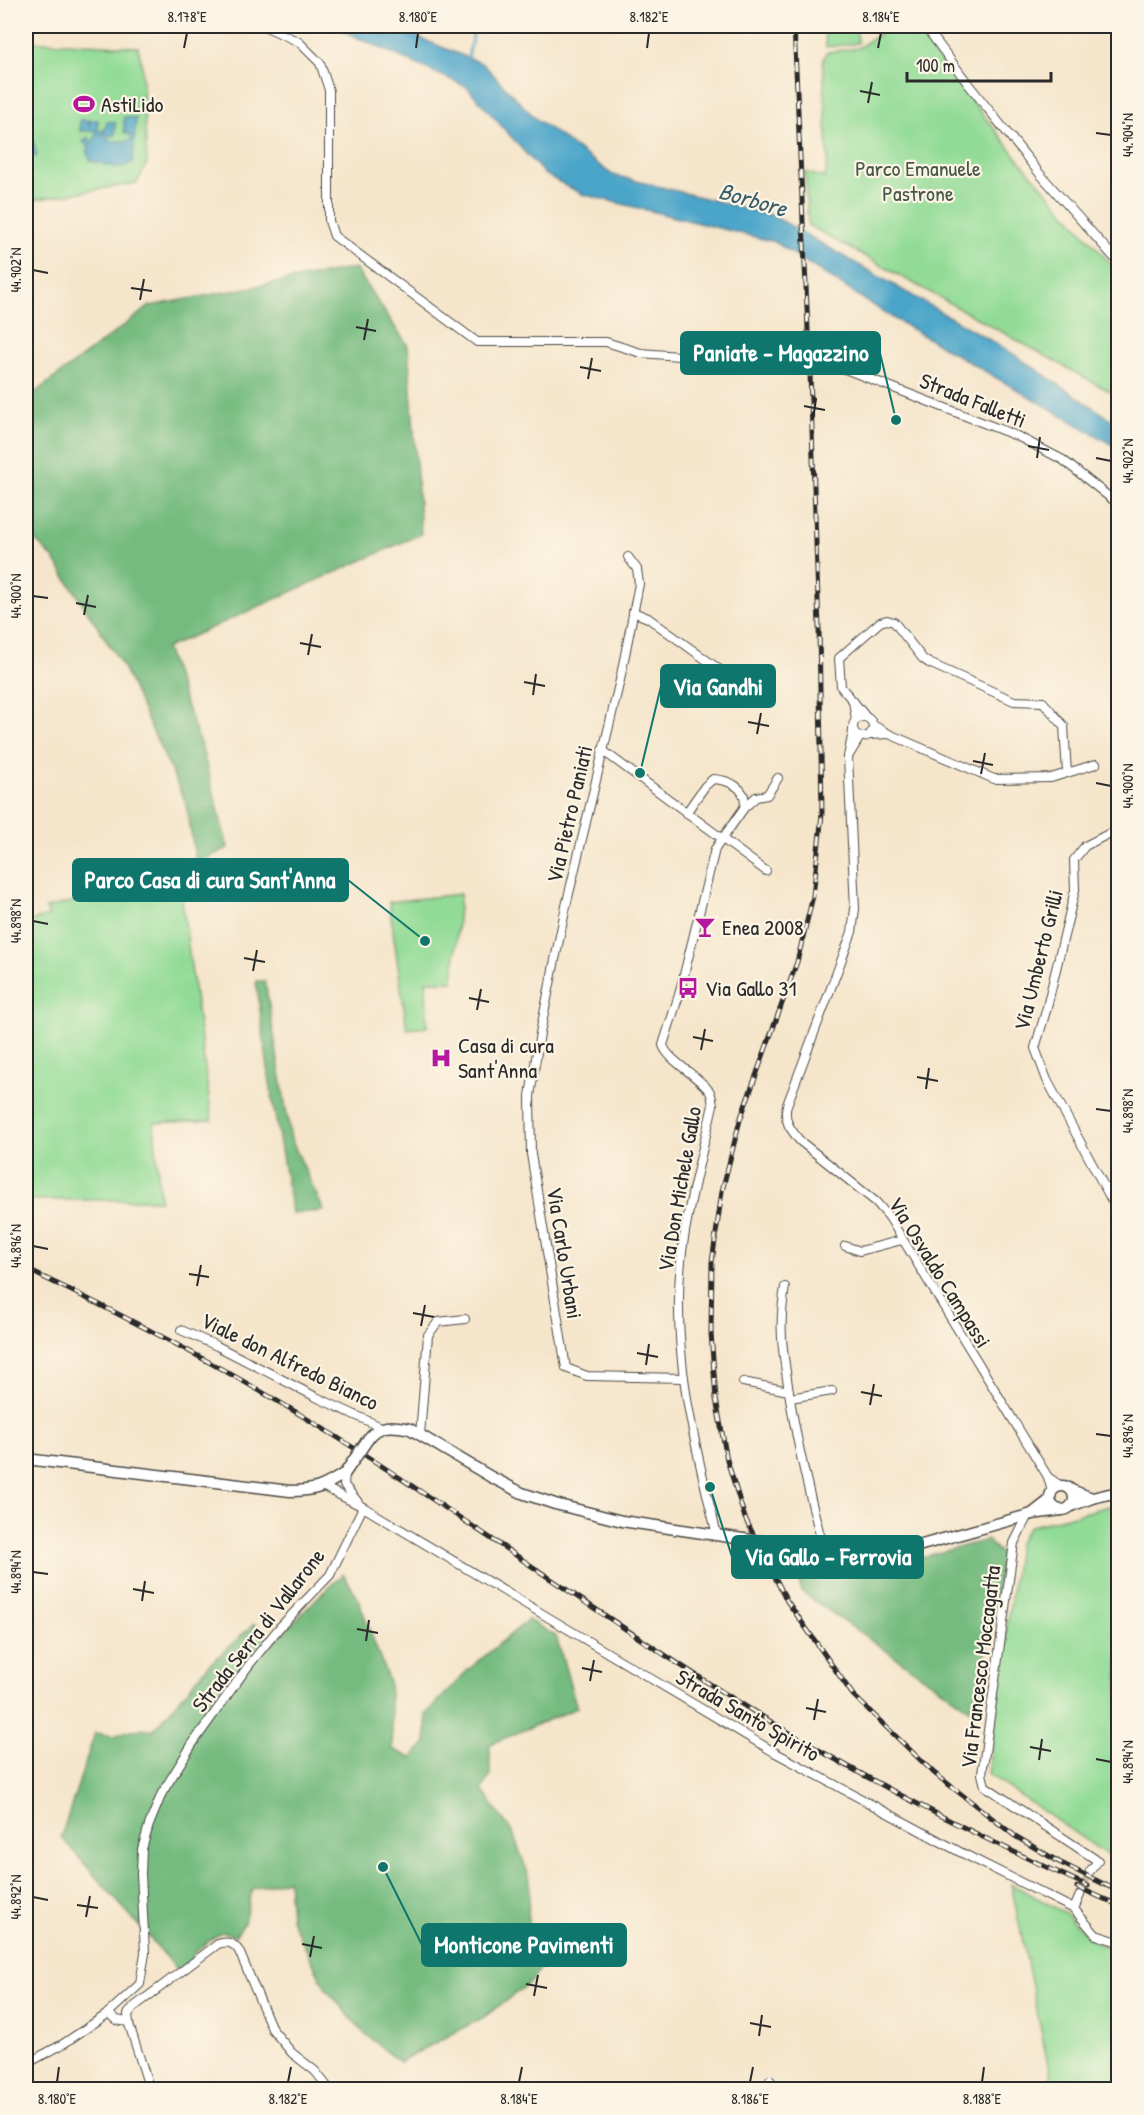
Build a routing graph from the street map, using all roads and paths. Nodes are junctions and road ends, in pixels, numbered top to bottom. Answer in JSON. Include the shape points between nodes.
{"nodes":[{"id":1,"x":264,"y":26,"type":"edge"},
{"id":2,"x":926,"y":26,"type":"edge"},
{"id":3,"x":1119,"y":262,"type":"edge"},
{"id":4,"x":1119,"y":504,"type":"edge"},
{"id":5,"x":628,"y":557,"type":"dead end"},
{"id":6,"x":633,"y":612,"type":"junction"},
{"id":7,"x":723,"y":672,"type":"dead end"},
{"id":8,"x":853,"y":701,"type":"junction"},
{"id":9,"x":866,"y":717,"type":"junction"},
{"id":10,"x":856,"y":719,"type":"junction"},
{"id":11,"x":873,"y":725,"type":"junction"},
{"id":12,"x":853,"y":731,"type":"junction"},
{"id":13,"x":889,"y":734,"type":"junction"},
{"id":14,"x":870,"y":735,"type":"junction"},
{"id":15,"x":860,"y":737,"type":"junction"},
{"id":16,"x":602,"y":750,"type":"junction"},
{"id":17,"x":848,"y":757,"type":"junction"},
{"id":18,"x":1096,"y":764,"type":"dead end"},
{"id":19,"x":1067,"y":773,"type":"junction"},
{"id":20,"x":778,"y":778,"type":"dead end"},
{"id":21,"x":744,"y":808,"type":"junction"},
{"id":22,"x":686,"y":813,"type":"junction"},
{"id":23,"x":1119,"y":829,"type":"edge"},
{"id":24,"x":722,"y":840,"type":"junction"},
{"id":25,"x":766,"y":871,"type":"dead end"},
{"id":26,"x":542,"y":1025,"type":"joint"},
{"id":27,"x":1119,"y":1212,"type":"edge"},
{"id":28,"x":902,"y":1239,"type":"junction"},
{"id":29,"x":845,"y":1246,"type":"dead end"},
{"id":30,"x":785,"y":1287,"type":"dead end"},
{"id":31,"x":465,"y":1318,"type":"dead end"},
{"id":32,"x":181,"y":1330,"type":"dead end"},
{"id":33,"x":684,"y":1378,"type":"junction"},
{"id":34,"x":743,"y":1382,"type":"dead end"},
{"id":35,"x":832,"y":1391,"type":"dead end"},
{"id":36,"x":789,"y":1394,"type":"junction"},
{"id":37,"x":381,"y":1427,"type":"junction"},
{"id":38,"x":420,"y":1435,"type":"junction"},
{"id":39,"x":26,"y":1459,"type":"edge"},
{"id":40,"x":345,"y":1473,"type":"junction"},
{"id":41,"x":320,"y":1488,"type":"junction"},
{"id":42,"x":1059,"y":1492,"type":"junction"},
{"id":43,"x":1119,"y":1492,"type":"edge"},
{"id":44,"x":1092,"y":1498,"type":"junction"},
{"id":45,"x":363,"y":1507,"type":"junction"},
{"id":46,"x":1066,"y":1508,"type":"junction"},
{"id":47,"x":1030,"y":1514,"type":"junction"},
{"id":48,"x":717,"y":1535,"type":"junction"},
{"id":49,"x":824,"y":1550,"type":"junction"},
{"id":50,"x":1090,"y":1872,"type":"tunnel mouth"},
{"id":51,"x":1080,"y":1895,"type":"tunnel mouth"},
{"id":52,"x":1074,"y":1909,"type":"junction"},
{"id":53,"x":1119,"y":1942,"type":"edge"},
{"id":54,"x":108,"y":2013,"type":"junction"},
{"id":55,"x":128,"y":2022,"type":"junction"},
{"id":56,"x":26,"y":2064,"type":"edge"},
{"id":57,"x":770,"y":2080,"type":"dead end"},
{"id":58,"x":1119,"y":2084,"type":"edge"},
{"id":59,"x":150,"y":2090,"type":"edge"},
{"id":60,"x":330,"y":2090,"type":"edge"},
{"id":61,"x":777,"y":2090,"type":"edge"},
{"id":62,"x":1099,"y":2090,"type":"edge"}],
"edges":[{"from":1,"to":4,"type":"street","name":"Strada Falletti","via":[[299,42],[320,63],[329,90],[329,221],[334,236],[477,342],[606,342],[641,353],[845,369],[1017,436],[1063,460]]},
{"from":2,"to":3,"type":"street","via":[[1030,162]]},
{"from":5,"to":6,"type":"street","name":"Via Pietro Paniati","via":[[637,569],[639,584]]},
{"from":6,"to":7,"type":"street","via":[[648,618]]},
{"from":6,"to":16,"type":"street","name":"Via Pietro Paniati"},
{"from":8,"to":9,"type":"street"},
{"from":8,"to":10,"type":"street"},
{"from":8,"to":19,"type":"street","via":[[841,687],[839,658],[880,622],[894,622],[929,663],[1014,701],[1043,702],[1064,726]]},
{"from":9,"to":10,"type":"street"},
{"from":9,"to":11,"type":"street"},
{"from":10,"to":12,"type":"street"},
{"from":11,"to":13,"type":"street"},
{"from":11,"to":14,"type":"street"},
{"from":12,"to":15,"type":"street"},
{"from":12,"to":17,"type":"street","name":"Via Osvaldo Campassi"},
{"from":13,"to":14,"type":"street"},
{"from":13,"to":19,"type":"street","via":[[994,779],[1050,778]]},
{"from":14,"to":15,"type":"street"},
{"from":15,"to":17,"type":"street"},
{"from":16,"to":22,"type":"street"},
{"from":16,"to":26,"type":"street","name":"Via Pietro Paniati"},
{"from":17,"to":28,"type":"street","name":"Via Osvaldo Campassi","via":[[855,909],[852,932],[785,1116],[800,1141],[876,1202]]},
{"from":18,"to":19,"type":"street"},
{"from":20,"to":21,"type":"street","via":[[767,795],[756,797]]},
{"from":21,"to":22,"type":"street","via":[[743,795],[736,785],[713,779]]},
{"from":21,"to":24,"type":"street"},
{"from":22,"to":24,"type":"street"},
{"from":23,"to":27,"type":"street","name":"Via Umberto Grilli","via":[[1085,846],[1074,860],[1075,890],[1035,1048],[1047,1080]]},
{"from":24,"to":25,"type":"street"},
{"from":24,"to":33,"type":"street","name":"Via Don Michele Gallo","via":[[715,849],[663,1045],[665,1052],[711,1093],[713,1106],[682,1255]]},
{"from":26,"to":33,"type":"street","name":"Via Carlo Urbani","via":[[530,1096],[531,1154],[566,1368],[587,1376]]},
{"from":28,"to":29,"type":"street","via":[[860,1251]]},
{"from":28,"to":42,"type":"street","name":"Via Osvaldo Campassi"},
{"from":30,"to":36,"type":"street","via":[[781,1344]]},
{"from":31,"to":38,"type":"street","via":[[438,1322],[428,1335]]},
{"from":32,"to":37,"type":"street","name":"Viale don Alfredo Bianco"},
{"from":33,"to":48,"type":"street","name":"Via Don Michele Gallo"},
{"from":34,"to":36,"type":"street"},
{"from":35,"to":36,"type":"street"},
{"from":36,"to":49,"type":"street"},
{"from":37,"to":38,"type":"street","name":"Viale don Alfredo Bianco","via":[[396,1426]]},
{"from":37,"to":40,"type":"street","name":"Viale don Alfredo Bianco","bridge":true,"via":[[373,1432]]},
{"from":38,"to":48,"type":"street","name":"Viale don Alfredo Bianco","via":[[522,1493],[622,1521]]},
{"from":39,"to":41,"type":"street","via":[[290,1491]]},
{"from":40,"to":41,"type":"street","name":"Viale don Alfredo Bianco"},
{"from":40,"to":45,"type":"street","name":"Strada Santo Spirito","via":[[344,1485]]},
{"from":41,"to":45,"type":"street","name":"Strada Santo Spirito"},
{"from":42,"to":44,"type":"street"},
{"from":42,"to":46,"type":"street","via":[[1054,1507]]},
{"from":42,"to":46,"type":"street","via":[[1074,1502]]},
{"from":42,"to":47,"type":"street","name":"Viale don Alfredo Bianco"},
{"from":43,"to":44,"type":"street","name":"Viale don Alfredo Bianco"},
{"from":44,"to":46,"type":"street","name":"Viale don Alfredo Bianco"},
{"from":45,"to":52,"type":"street","name":"Strada Santo Spirito","via":[[774,1752]]},
{"from":45,"to":54,"type":"street","name":"Strada Serra di Vallarone","via":[[330,1575],[249,1665],[162,1793],[142,1849],[142,1976],[140,1984]]},
{"from":46,"to":47,"type":"street","name":"Viale don Alfredo Bianco"},
{"from":47,"to":49,"type":"street","name":"Viale don Alfredo Bianco","via":[[911,1548]]},
{"from":47,"to":50,"type":"street","name":"Via Francesco Moccagatta","via":[[1014,1543],[982,1774],[986,1786],[1098,1861]]},
{"from":48,"to":49,"type":"street","name":"Viale don Alfredo Bianco","bridge":true},
{"from":51,"to":52,"type":"street"},
{"from":52,"to":53,"type":"street","name":"Strada Santo Spirito","via":[[1096,1935]]},
{"from":54,"to":55,"type":"street","via":[[116,2020]]},
{"from":54,"to":56,"type":"street","name":"Strada Serra di Vallarone"},
{"from":55,"to":59,"type":"street"},
{"from":55,"to":60,"type":"street","via":[[128,2014],[135,2006],[218,1944],[229,1943],[239,1951],[272,2029]]},
{"from":57,"to":61,"type":"street"},
{"from":58,"to":62,"type":"street"}]}
